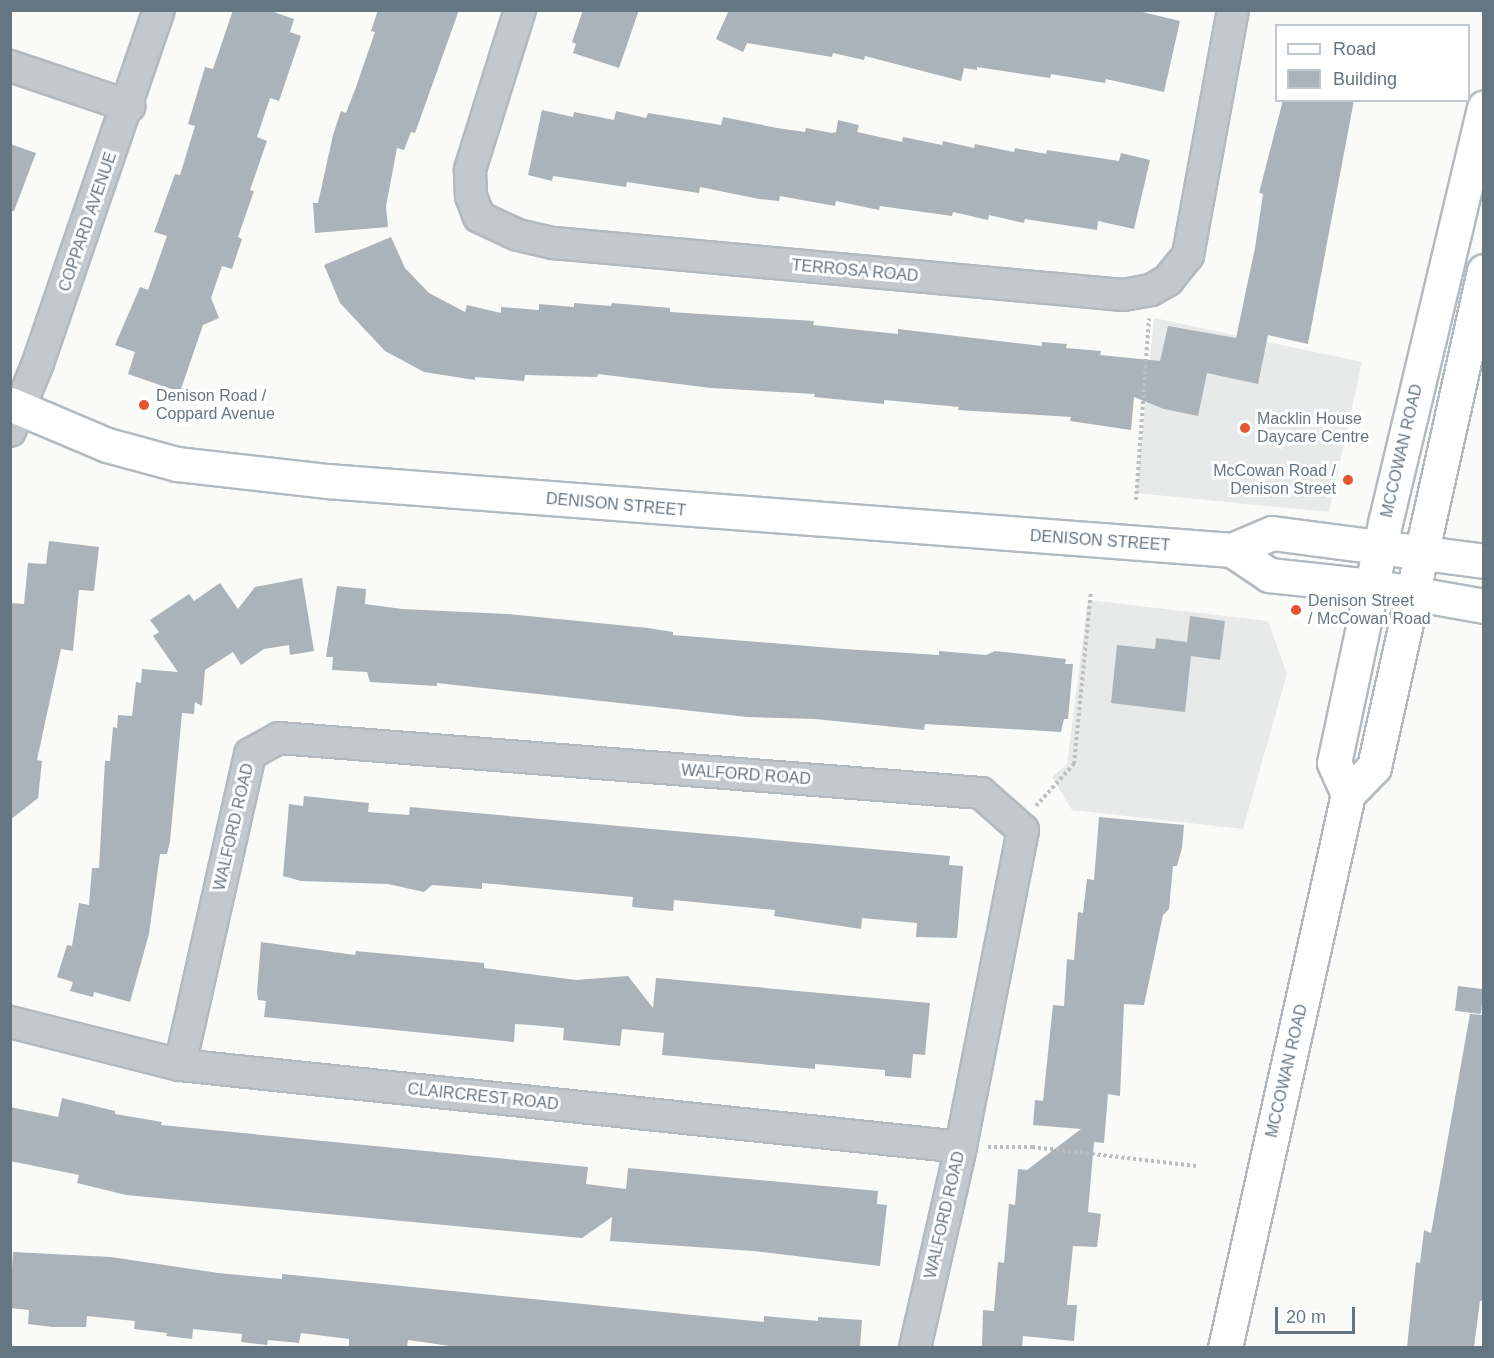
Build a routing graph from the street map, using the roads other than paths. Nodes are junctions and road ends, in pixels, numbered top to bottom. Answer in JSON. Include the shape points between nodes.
{"nodes":[{"id":1,"x":159,"y":10,"type":"edge"},
{"id":2,"x":520,"y":10,"type":"edge"},
{"id":3,"x":1233,"y":10,"type":"edge"},
{"id":4,"x":10,"y":66,"type":"edge"},
{"id":5,"x":129,"y":106,"type":"junction"},
{"id":6,"x":1484,"y":107,"type":"edge"},
{"id":7,"x":1484,"y":271,"type":"edge"},
{"id":8,"x":13,"y":414,"type":"edge"},
{"id":9,"x":1380,"y":546,"type":"junction"},
{"id":10,"x":1232,"y":549,"type":"junction"},
{"id":11,"x":1421,"y":552,"type":"junction"},
{"id":12,"x":1484,"y":561,"type":"edge"},
{"id":13,"x":1372,"y":586,"type":"junction"},
{"id":14,"x":1412,"y":593,"type":"junction"},
{"id":15,"x":1484,"y":606,"type":"edge"},
{"id":16,"x":1348,"y":794,"type":"junction"},
{"id":17,"x":10,"y":1022,"type":"edge"},
{"id":18,"x":180,"y":1065,"type":"junction"},
{"id":19,"x":961,"y":1148,"type":"junction"},
{"id":20,"x":915,"y":1347,"type":"edge"},
{"id":21,"x":1225,"y":1347,"type":"edge"}],
"edges":[{"from":1,"to":5,"type":"street","name":"COPPARD AVENUE"},
{"from":2,"to":3,"type":"street","name":"TERROSA ROAD","via":[[470,170],[471,196],[479,217],[518,235],[554,243],[1123,295],[1151,290],[1168,280],[1188,255]]},
{"from":4,"to":5,"type":"street"},
{"from":5,"to":8,"type":"street","name":"COPPARD AVENUE","via":[[38,363]]},
{"from":6,"to":9,"type":"main road","name":"MCCOWAN ROAD"},
{"from":7,"to":11,"type":"main road"},
{"from":8,"to":10,"type":"main road","name":"DENISON STREET","via":[[177,464],[254,473],[864,525]]},
{"from":9,"to":10,"type":"main road","name":"DENISON STREET","via":[[1272,533]]},
{"from":9,"to":11,"type":"main road","name":"DENISON STREET"},
{"from":9,"to":13,"type":"main road","name":"MCCOWAN ROAD"},
{"from":10,"to":13,"type":"main road","via":[[1269,576]]},
{"from":11,"to":12,"type":"main road","name":"DENISON STREET"},
{"from":11,"to":14,"type":"main road"},
{"from":13,"to":14,"type":"main road"},
{"from":13,"to":16,"type":"main road","name":"MCCOWAN ROAD","via":[[1334,763]]},
{"from":14,"to":15,"type":"main road"},
{"from":14,"to":16,"type":"main road","via":[[1374,767]]},
{"from":16,"to":21,"type":"main road","name":"MCCOWAN ROAD"},
{"from":17,"to":18,"type":"street","name":"CLAIRCREST ROAD"},
{"from":18,"to":19,"type":"street","name":"CLAIRCREST ROAD"},
{"from":18,"to":19,"type":"street","name":"WALFORD ROAD","via":[[250,754],[279,738],[981,793],[1023,830]]},
{"from":19,"to":20,"type":"street","name":"WALFORD ROAD"}]}
